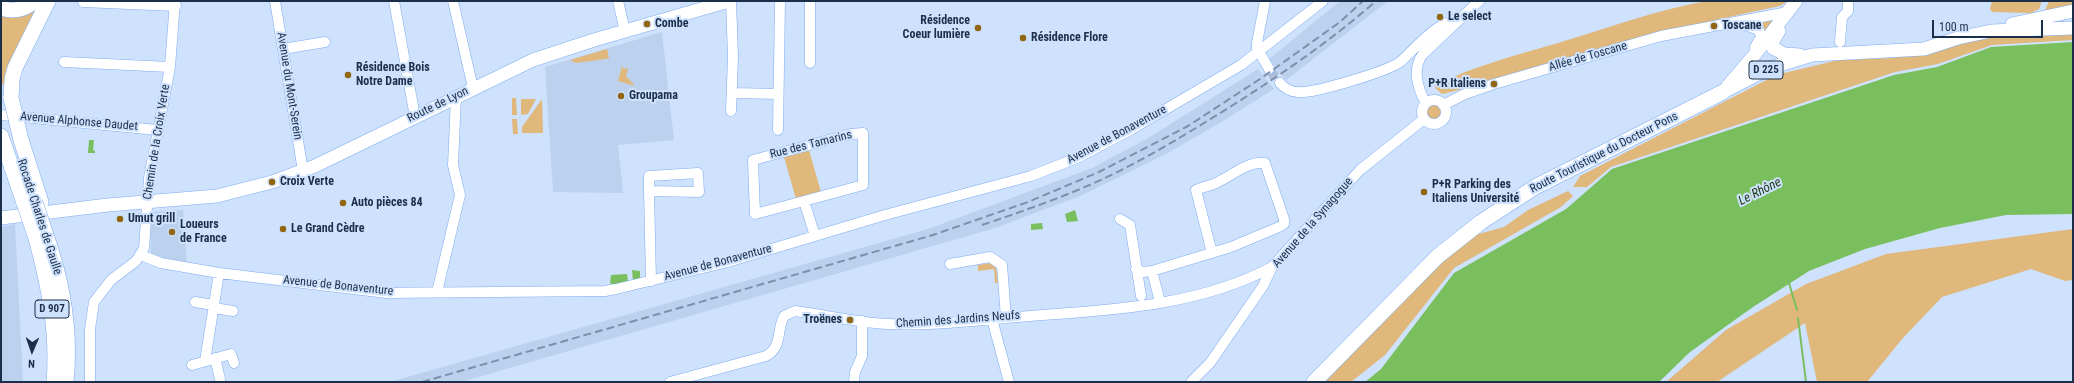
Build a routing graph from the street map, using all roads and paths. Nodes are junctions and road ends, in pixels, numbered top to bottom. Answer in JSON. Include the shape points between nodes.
{"nodes":[{"id":1,"x":34,"y":1,"type":"edge"},
{"id":2,"x":48,"y":1,"type":"edge"},
{"id":3,"x":276,"y":1,"type":"edge"},
{"id":4,"x":394,"y":1,"type":"edge"},
{"id":5,"x":453,"y":1,"type":"edge"},
{"id":6,"x":618,"y":1,"type":"edge"},
{"id":7,"x":730,"y":1,"type":"edge"},
{"id":8,"x":780,"y":1,"type":"edge"},
{"id":9,"x":810,"y":1,"type":"edge"},
{"id":10,"x":1265,"y":1,"type":"edge"},
{"id":11,"x":1324,"y":1,"type":"edge"},
{"id":12,"x":1480,"y":1,"type":"edge"},
{"id":13,"x":1848,"y":1,"type":"edge"},
{"id":14,"x":83,"y":2,"type":"dead end"},
{"id":15,"x":101,"y":2,"type":"edge"},
{"id":16,"x":175,"y":3,"type":"edge"},
{"id":17,"x":1792,"y":6,"type":"edge"},
{"id":18,"x":1,"y":8,"type":"edge"},
{"id":19,"x":2073,"y":10,"type":"edge"},
{"id":20,"x":1736,"y":22,"type":"junction"},
{"id":21,"x":1455,"y":23,"type":"junction"},
{"id":22,"x":2073,"y":23,"type":"edge"},
{"id":23,"x":2073,"y":28,"type":"edge"},
{"id":24,"x":625,"y":30,"type":"junction"},
{"id":25,"x":2012,"y":30,"type":"junction"},
{"id":26,"x":324,"y":42,"type":"dead end"},
{"id":27,"x":1840,"y":42,"type":"dead end"},
{"id":28,"x":283,"y":49,"type":"junction"},
{"id":29,"x":1905,"y":50,"type":"junction"},
{"id":30,"x":1260,"y":52,"type":"junction"},
{"id":31,"x":1812,"y":55,"type":"junction"},
{"id":32,"x":64,"y":62,"type":"dead end"},
{"id":33,"x":810,"y":64,"type":"dead end"},
{"id":34,"x":1745,"y":66,"type":"junction"},
{"id":35,"x":170,"y":67,"type":"junction"},
{"id":36,"x":1269,"y":68,"type":"tunnel mouth"},
{"id":37,"x":1280,"y":83,"type":"tunnel mouth"},
{"id":38,"x":473,"y":88,"type":"junction"},
{"id":39,"x":1723,"y":92,"type":"junction"},
{"id":40,"x":735,"y":93,"type":"dead end"},
{"id":41,"x":778,"y":94,"type":"junction"},
{"id":42,"x":456,"y":96,"type":"junction"},
{"id":43,"x":6,"y":100,"type":"edge"},
{"id":44,"x":1426,"y":103,"type":"junction"},
{"id":45,"x":1443,"y":105,"type":"junction"},
{"id":46,"x":731,"y":111,"type":"dead end"},
{"id":47,"x":1,"y":115,"type":"edge"},
{"id":48,"x":415,"y":117,"type":"junction"},
{"id":49,"x":1424,"y":119,"type":"junction"},
{"id":50,"x":157,"y":130,"type":"junction"},
{"id":51,"x":778,"y":130,"type":"dead end"},
{"id":52,"x":8,"y":143,"type":"edge"},
{"id":53,"x":304,"y":171,"type":"junction"},
{"id":54,"x":649,"y":191,"type":"junction"},
{"id":55,"x":804,"y":201,"type":"junction"},
{"id":56,"x":33,"y":202,"type":"junction"},
{"id":57,"x":147,"y":202,"type":"junction"},
{"id":58,"x":1,"y":218,"type":"edge"},
{"id":59,"x":1120,"y":219,"type":"dead end"},
{"id":60,"x":815,"y":236,"type":"junction"},
{"id":61,"x":45,"y":238,"type":"junction"},
{"id":62,"x":1212,"y":253,"type":"junction"},
{"id":63,"x":141,"y":255,"type":"junction"},
{"id":64,"x":950,"y":264,"type":"dead end"},
{"id":65,"x":1272,"y":267,"type":"junction"},
{"id":66,"x":1136,"y":269,"type":"junction"},
{"id":67,"x":1152,"y":271,"type":"junction"},
{"id":68,"x":219,"y":273,"type":"junction"},
{"id":69,"x":651,"y":280,"type":"junction"},
{"id":70,"x":437,"y":292,"type":"junction"},
{"id":71,"x":1141,"y":296,"type":"dead end"},
{"id":72,"x":195,"y":302,"type":"dead end"},
{"id":73,"x":1160,"y":302,"type":"junction"},
{"id":74,"x":214,"y":306,"type":"junction"},
{"id":75,"x":233,"y":311,"type":"dead end"},
{"id":76,"x":1006,"y":318,"type":"junction"},
{"id":77,"x":992,"y":319,"type":"junction"},
{"id":78,"x":862,"y":322,"type":"junction"},
{"id":79,"x":215,"y":358,"type":"junction"},
{"id":80,"x":205,"y":361,"type":"junction"},
{"id":81,"x":234,"y":363,"type":"dead end"},
{"id":82,"x":192,"y":365,"type":"dead end"},
{"id":83,"x":220,"y":379,"type":"dead end"},
{"id":84,"x":54,"y":382,"type":"edge"},
{"id":85,"x":66,"y":382,"type":"edge"},
{"id":86,"x":90,"y":382,"type":"edge"},
{"id":87,"x":670,"y":382,"type":"edge"},
{"id":88,"x":854,"y":382,"type":"edge"},
{"id":89,"x":1009,"y":382,"type":"edge"},
{"id":90,"x":1191,"y":382,"type":"edge"},
{"id":91,"x":1314,"y":382,"type":"edge"}],
"edges":[{"from":1,"to":18,"type":"highway","via":[[16,10]]},
{"from":2,"to":43,"type":"highway","via":[[15,68]]},
{"from":3,"to":28,"type":"street","name":"Avenue du Mont-Serein"},
{"from":4,"to":48,"type":"street"},
{"from":5,"to":38,"type":"street"},
{"from":6,"to":24,"type":"street"},
{"from":7,"to":24,"type":"main road","name":"Route de Lyon"},
{"from":7,"to":46,"type":"street"},
{"from":8,"to":41,"type":"street"},
{"from":9,"to":33,"type":"street"},
{"from":10,"to":30,"type":"street","via":[[1257,43]]},
{"from":11,"to":30,"type":"street","name":"Avenue de Bonaventure"},
{"from":12,"to":21,"type":"street"},
{"from":13,"to":27,"type":"street","via":[[1848,11],[1842,17]]},
{"from":14,"to":15,"type":"street"},
{"from":15,"to":16,"type":"street"},
{"from":16,"to":35,"type":"street","name":"Chemin de la Croix Verte"},
{"from":17,"to":20,"type":"street","name":"Allée de Toscane"},
{"from":17,"to":31,"type":"main road","via":[[1788,19],[1773,41],[1773,48],[1784,54]]},
{"from":17,"to":34,"type":"main road"},
{"from":19,"to":29,"type":"main road","via":[[1959,32]]},
{"from":20,"to":34,"type":"street","name":"Allée de Toscane","via":[[1757,27],[1761,33]]},
{"from":20,"to":45,"type":"street","name":"Allée de Toscane","via":[[1661,36],[1494,84]]},
{"from":21,"to":37,"type":"street","via":[[1445,23],[1424,38],[1398,64],[1382,72],[1307,92],[1293,91]]},
{"from":21,"to":44,"type":"street","via":[[1418,62],[1418,82]]},
{"from":22,"to":25,"type":"main road"},
{"from":23,"to":25,"type":"main road"},
{"from":24,"to":38,"type":"main road","name":"Route de Lyon","via":[[540,57]]},
{"from":25,"to":29,"type":"main road","number":"D 225","via":[[1974,33],[1924,49]]},
{"from":26,"to":28,"type":"street"},
{"from":28,"to":53,"type":"street","name":"Avenue du Mont-Serein"},
{"from":29,"to":31,"type":"main road","number":"D 225"},
{"from":30,"to":36,"type":"street"},
{"from":30,"to":60,"type":"street","name":"Avenue de Bonaventure","via":[[1138,126],[1077,158],[1031,176]]},
{"from":31,"to":39,"type":"main road","number":"D 225","via":[[1770,68]]},
{"from":32,"to":35,"type":"street"},
{"from":34,"to":39,"type":"main road"},
{"from":35,"to":50,"type":"street","name":"Chemin de la Croix Verte"},
{"from":38,"to":42,"type":"main road","name":"Route de Lyon"},
{"from":39,"to":91,"type":"highway","name":"Route Touristique du Docteur Pons","number":"D 225","via":[[1535,187],[1481,222],[1433,261]]},
{"from":40,"to":41,"type":"street"},
{"from":41,"to":51,"type":"street"},
{"from":42,"to":48,"type":"main road","name":"Route de Lyon"},
{"from":42,"to":70,"type":"street","via":[[453,165],[460,195]]},
{"from":43,"to":52,"type":"highway","bridge":true},
{"from":44,"to":45,"type":"street","via":[[1437,101]]},
{"from":44,"to":49,"type":"street","via":[[1422,110]]},
{"from":45,"to":49,"type":"street","via":[[1445,115],[1440,122],[1432,124]]},
{"from":47,"to":50,"type":"street","name":"Avenue Alphonse Daudet"},
{"from":48,"to":53,"type":"main road","name":"Route de Lyon"},
{"from":49,"to":65,"type":"street","name":"Avenue de la Synagogue","via":[[1360,170]]},
{"from":50,"to":57,"type":"street","name":"Chemin de la Croix Verte"},
{"from":52,"to":56,"type":"highway"},
{"from":52,"to":56,"type":"highway"},
{"from":53,"to":57,"type":"main road","name":"Route de Lyon","via":[[217,196]]},
{"from":54,"to":54,"type":"street","via":[[699,192],[698,173],[649,176]]},
{"from":54,"to":69,"type":"street"},
{"from":55,"to":55,"type":"street","name":"Rue des Tamarins","via":[[754,214],[753,160],[863,133],[863,185]]},
{"from":55,"to":60,"type":"street"},
{"from":56,"to":61,"type":"highway"},
{"from":57,"to":58,"type":"main road","name":"Route de Lyon"},
{"from":57,"to":63,"type":"street","name":"Chemin de la Croix Verte","via":[[145,240]]},
{"from":59,"to":66,"type":"street","via":[[1130,225]]},
{"from":60,"to":69,"type":"street","name":"Avenue de Bonaventure","via":[[728,262]]},
{"from":61,"to":84,"type":"highway","name":"Rocade Charles de Gaulle","number":"D 907","via":[[56,350]]},
{"from":61,"to":85,"type":"highway","name":"Rocade Charles de Gaulle","number":"D 907","via":[[55,261],[67,331]]},
{"from":62,"to":62,"type":"street","via":[[1284,224],[1267,165],[1260,163],[1243,168],[1196,190]]},
{"from":62,"to":67,"type":"street"},
{"from":63,"to":68,"type":"street","name":"Avenue de Bonaventure","via":[[161,263]]},
{"from":63,"to":86,"type":"street","via":[[111,280],[94,302],[90,329]]},
{"from":64,"to":76,"type":"street","via":[[990,257],[1002,265]]},
{"from":65,"to":73,"type":"street","name":"Chemin des Jardins Neufs","via":[[1224,289]]},
{"from":65,"to":90,"type":"street","name":"Avenue de la Synagogue","via":[[1263,286],[1215,356]]},
{"from":66,"to":67,"type":"street","via":[[1143,272]]},
{"from":66,"to":71,"type":"street"},
{"from":67,"to":73,"type":"street"},
{"from":68,"to":70,"type":"street","name":"Avenue de Bonaventure","via":[[387,293]]},
{"from":68,"to":74,"type":"street"},
{"from":69,"to":70,"type":"street","name":"Avenue de Bonaventure","via":[[606,291]]},
{"from":72,"to":74,"type":"street"},
{"from":73,"to":76,"type":"street","name":"Chemin des Jardins Neufs","via":[[1109,310]]},
{"from":74,"to":75,"type":"street"},
{"from":74,"to":80,"type":"street"},
{"from":76,"to":77,"type":"street","name":"Chemin des Jardins Neufs"},
{"from":77,"to":78,"type":"street","name":"Chemin des Jardins Neufs","via":[[903,325]]},
{"from":77,"to":89,"type":"street"},
{"from":78,"to":87,"type":"street","name":"Chemin des Jardins Neufs","via":[[812,313],[788,313],[781,320],[776,348],[766,356]]},
{"from":78,"to":88,"type":"street","via":[[862,356]]},
{"from":79,"to":80,"type":"street"},
{"from":79,"to":81,"type":"street","via":[[231,354]]},
{"from":79,"to":83,"type":"street"},
{"from":80,"to":82,"type":"street"}]}
